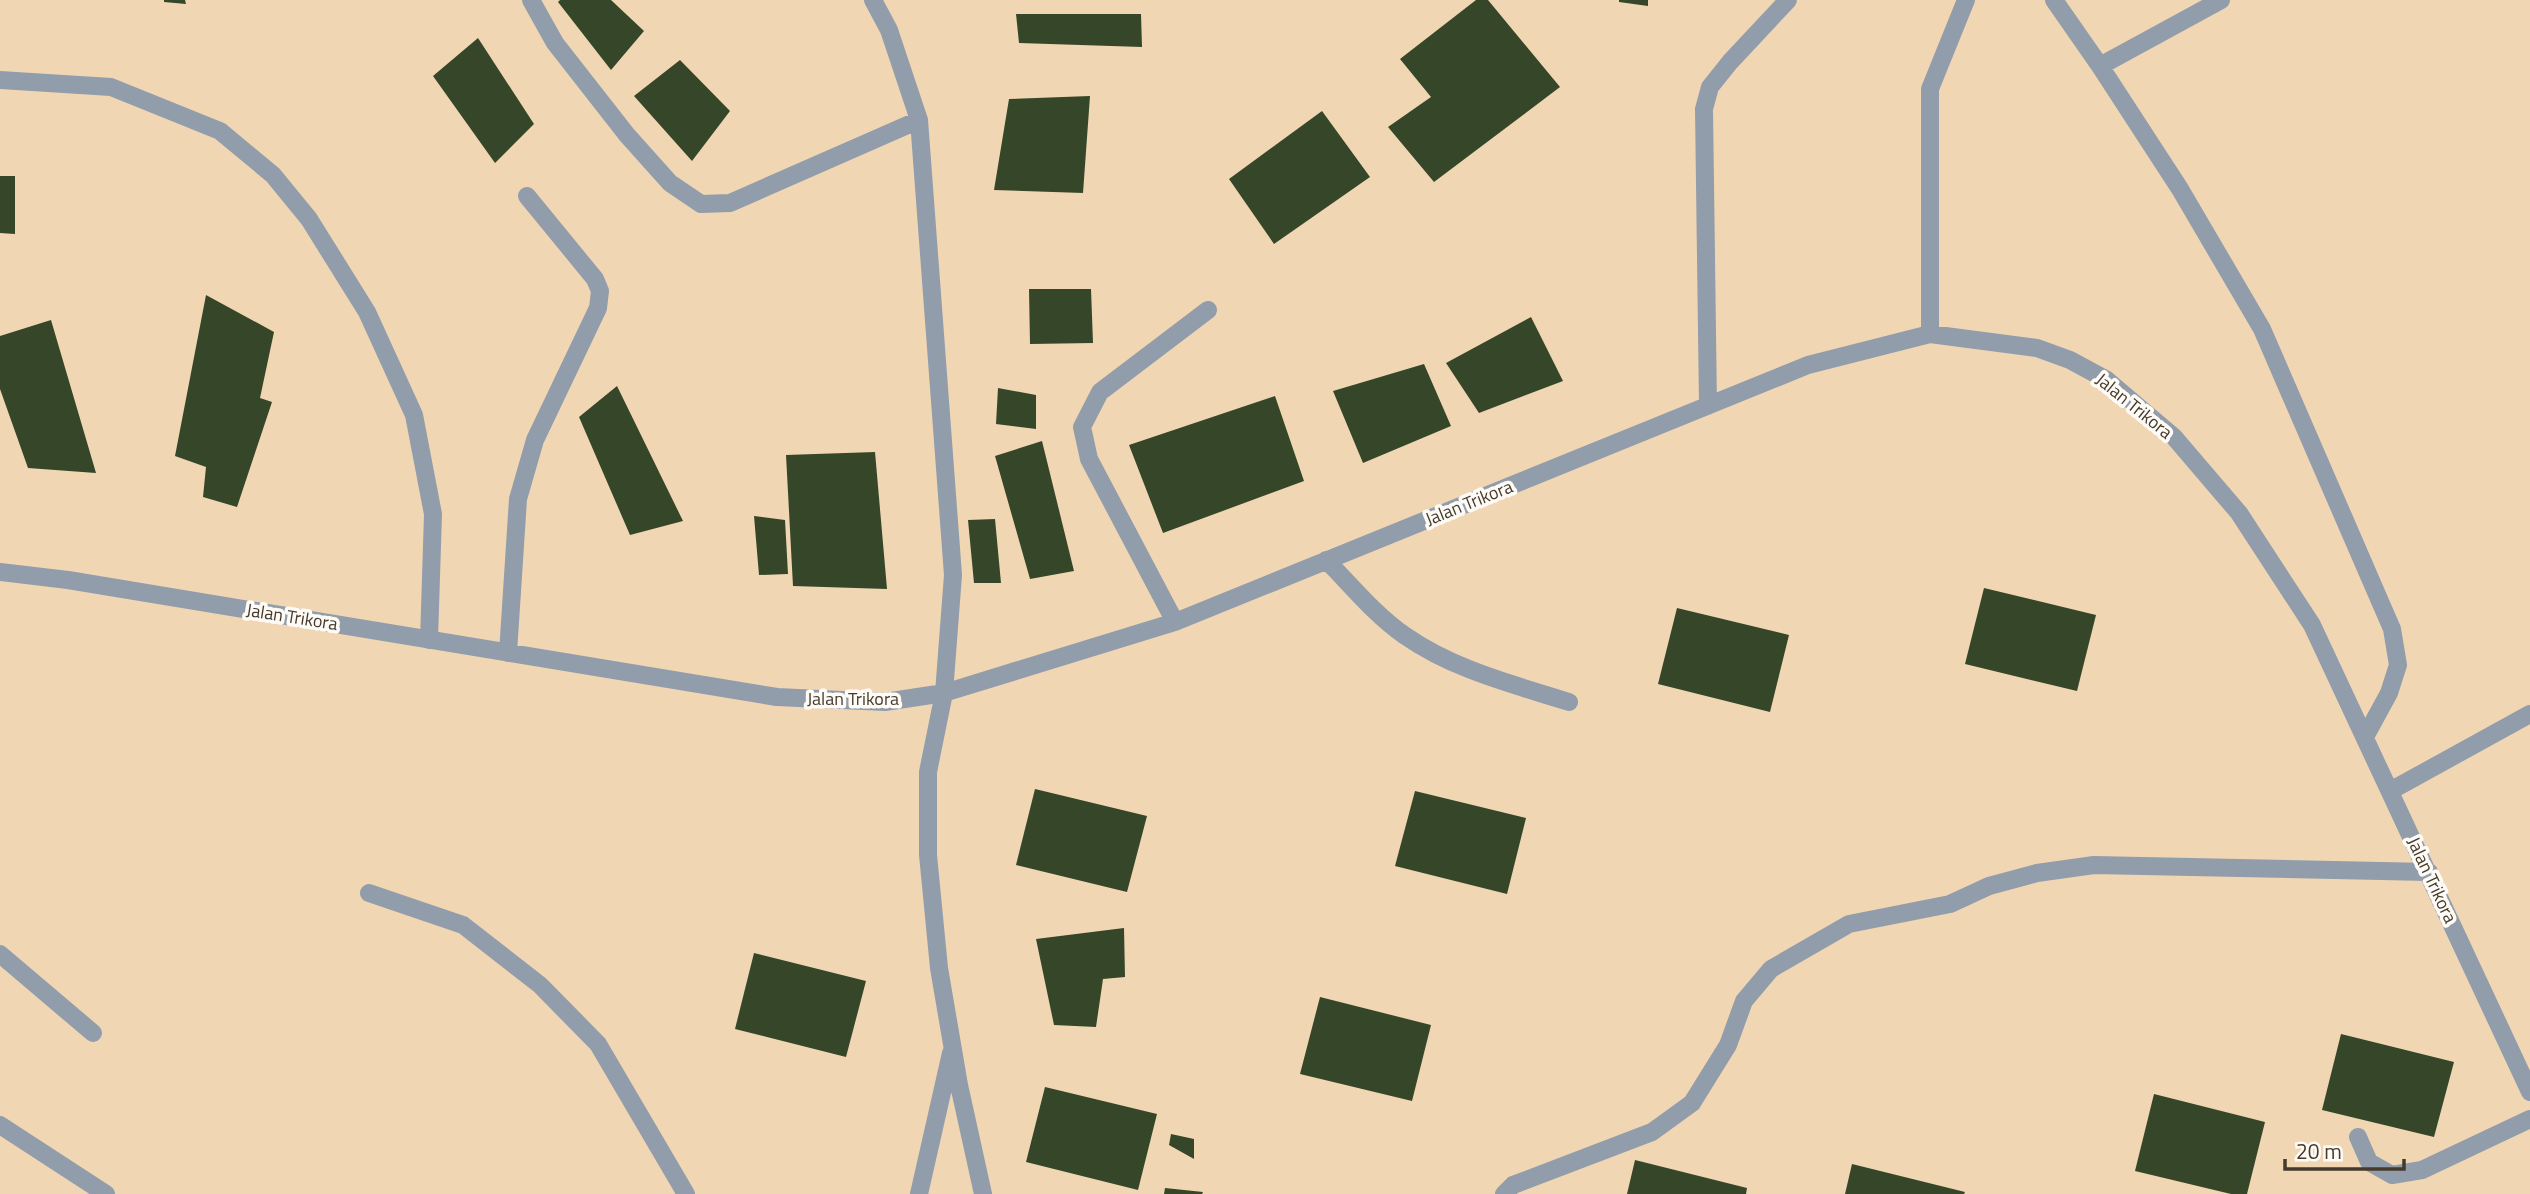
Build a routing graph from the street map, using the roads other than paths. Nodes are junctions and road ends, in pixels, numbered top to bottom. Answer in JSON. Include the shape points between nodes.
{"nodes":[{"id":1,"x":531,"y":0,"type":"edge"},
{"id":2,"x":873,"y":0,"type":"edge"},
{"id":3,"x":1788,"y":0,"type":"edge"},
{"id":4,"x":1966,"y":0,"type":"edge"},
{"id":5,"x":2053,"y":0,"type":"edge"},
{"id":6,"x":2221,"y":0,"type":"edge"},
{"id":7,"x":2100,"y":66,"type":"junction"},
{"id":8,"x":0,"y":80,"type":"edge"},
{"id":9,"x":919,"y":120,"type":"junction"},
{"id":10,"x":527,"y":196,"type":"dead end"},
{"id":11,"x":1208,"y":310,"type":"dead end"},
{"id":12,"x":1930,"y":334,"type":"junction"},
{"id":13,"x":1708,"y":406,"type":"junction"},
{"id":14,"x":1326,"y":561,"type":"junction"},
{"id":15,"x":0,"y":572,"type":"edge"},
{"id":16,"x":1175,"y":622,"type":"junction"},
{"id":17,"x":429,"y":640,"type":"junction"},
{"id":18,"x":508,"y":653,"type":"junction"},
{"id":19,"x":944,"y":693,"type":"junction"},
{"id":20,"x":1569,"y":702,"type":"dead end"},
{"id":21,"x":2530,"y":714,"type":"edge"},
{"id":22,"x":2365,"y":737,"type":"junction"},
{"id":23,"x":2390,"y":791,"type":"junction"},
{"id":24,"x":2429,"y":872,"type":"junction"},
{"id":25,"x":369,"y":893,"type":"dead end"},
{"id":26,"x":0,"y":954,"type":"edge"},
{"id":27,"x":93,"y":1033,"type":"dead end"},
{"id":28,"x":952,"y":1046,"type":"junction"},
{"id":29,"x":2525,"y":1066,"type":"edge"},
{"id":30,"x":2530,"y":1092,"type":"edge"},
{"id":31,"x":2530,"y":1119,"type":"edge"},
{"id":32,"x":0,"y":1125,"type":"edge"},
{"id":33,"x":2358,"y":1137,"type":"dead end"},
{"id":34,"x":106,"y":1194,"type":"edge"},
{"id":35,"x":686,"y":1194,"type":"edge"},
{"id":36,"x":919,"y":1194,"type":"edge"},
{"id":37,"x":983,"y":1194,"type":"edge"},
{"id":38,"x":1504,"y":1194,"type":"edge"}],
"edges":[{"from":1,"to":9,"type":"street","via":[[555,43],[626,135],[670,183],[701,204],[730,203]]},
{"from":2,"to":9,"type":"street","via":[[889,30]]},
{"from":3,"to":13,"type":"street","via":[[1730,62],[1710,88],[1704,109]]},
{"from":4,"to":12,"type":"street","via":[[1930,89]]},
{"from":5,"to":7,"type":"street"},
{"from":6,"to":7,"type":"street"},
{"from":7,"to":22,"type":"street","via":[[2180,189],[2262,330],[2392,629],[2398,664],[2389,693]]},
{"from":8,"to":17,"type":"street","via":[[111,87],[220,131],[274,175],[309,219],[367,312],[414,415],[433,514]]},
{"from":9,"to":19,"type":"street","via":[[953,575]]},
{"from":10,"to":18,"type":"street","via":[[600,291],[598,308],[535,440],[518,499]]},
{"from":11,"to":16,"type":"street","via":[[1100,392],[1082,427],[1088,459]]},
{"from":12,"to":13,"type":"street","name":"Jalan Trikora","via":[[1808,365]]},
{"from":12,"to":22,"type":"street","name":"Jalan Trikora","via":[[2037,348],[2070,360],[2107,380],[2174,437],[2239,513],[2312,625]]},
{"from":13,"to":14,"type":"street","name":"Jalan Trikora"},
{"from":14,"to":16,"type":"street","name":"Jalan Trikora"},
{"from":14,"to":20,"type":"street","via":[[1402,634],[1436,655]]},
{"from":15,"to":17,"type":"street","name":"Jalan Trikora"},
{"from":16,"to":19,"type":"street","name":"Jalan Trikora"},
{"from":17,"to":18,"type":"street","name":"Jalan Trikora"},
{"from":18,"to":19,"type":"street","name":"Jalan Trikora","via":[[777,697],[885,702]]},
{"from":19,"to":28,"type":"street","via":[[928,772],[928,855]]},
{"from":21,"to":23,"type":"street"},
{"from":22,"to":23,"type":"street","name":"Jalan Trikora"},
{"from":23,"to":24,"type":"street","name":"Jalan Trikora"},
{"from":24,"to":29,"type":"street","name":"Jalan Trikora"},
{"from":24,"to":38,"type":"street","via":[[2094,865],[2037,873],[1989,886],[1950,904],[1849,925],[1771,969],[1744,1001],[1728,1045],[1692,1103],[1652,1132],[1513,1185]]},
{"from":25,"to":35,"type":"street","via":[[463,925],[540,985],[598,1044]]},
{"from":26,"to":27,"type":"street"},
{"from":28,"to":36,"type":"street"},
{"from":28,"to":37,"type":"street"},
{"from":29,"to":30,"type":"street","name":"Jalan Trikora"},
{"from":31,"to":33,"type":"street","via":[[2422,1170],[2392,1175],[2370,1162]]},
{"from":32,"to":34,"type":"street"}]}
